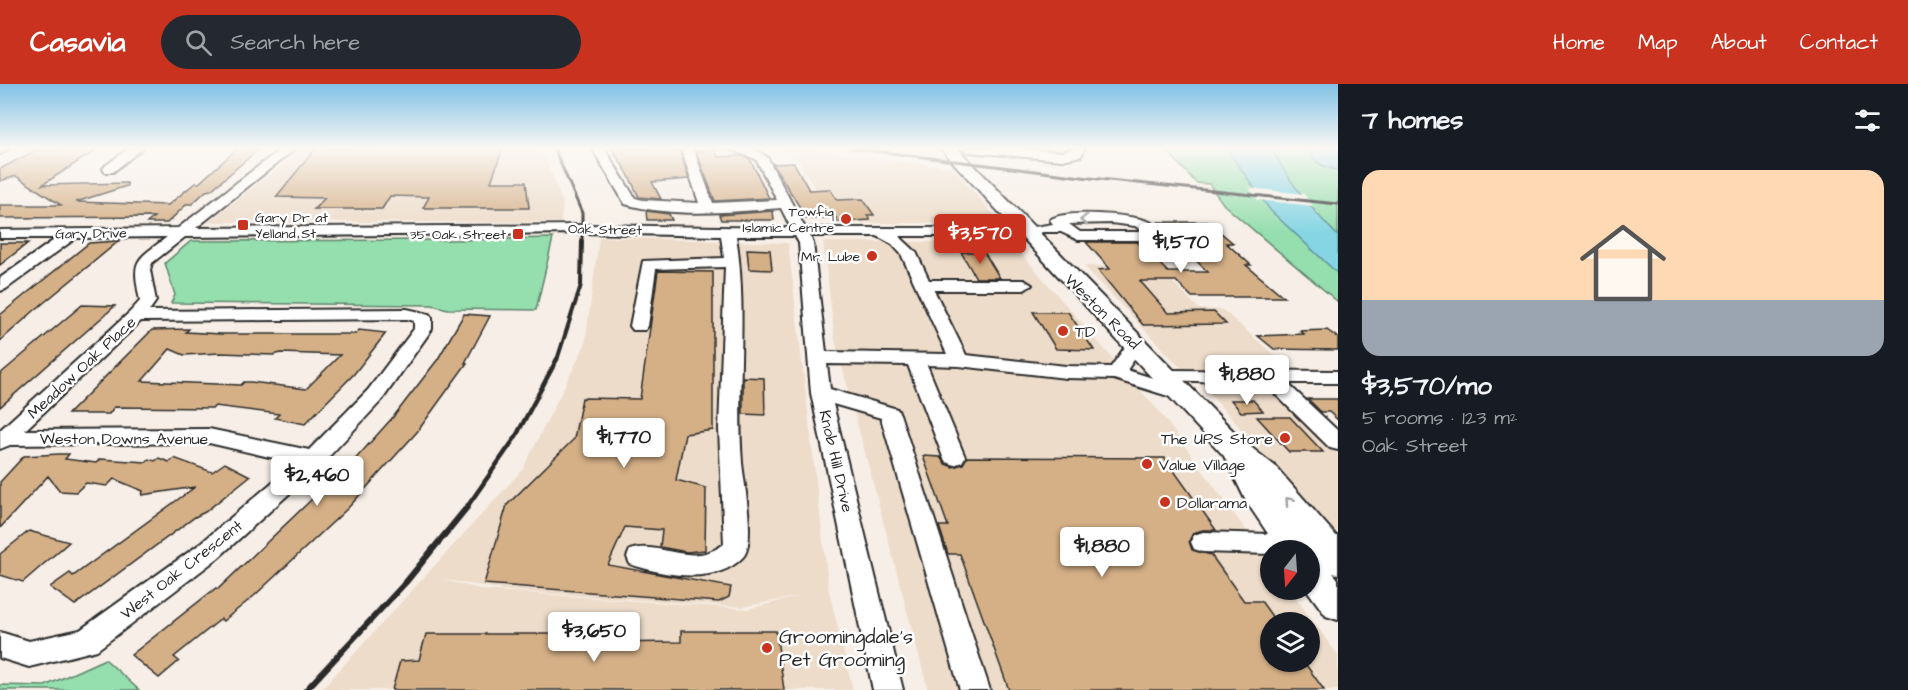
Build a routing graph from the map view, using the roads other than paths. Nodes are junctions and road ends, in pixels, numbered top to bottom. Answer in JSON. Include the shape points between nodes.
{"nodes":[{"id":1,"x":253,"y":176,"type":"edge"},
{"id":2,"x":615,"y":176,"type":"edge"},
{"id":3,"x":697,"y":176,"type":"edge"},
{"id":4,"x":771,"y":176,"type":"edge"},
{"id":5,"x":975,"y":176,"type":"edge"},
{"id":6,"x":786,"y":204,"type":"junction"},
{"id":7,"x":707,"y":206,"type":"junction"},
{"id":8,"x":1118,"y":219,"type":"junction"},
{"id":9,"x":1065,"y":228,"type":"junction"},
{"id":10,"x":181,"y":231,"type":"junction"},
{"id":11,"x":728,"y":231,"type":"junction"},
{"id":12,"x":799,"y":231,"type":"junction"},
{"id":13,"x":878,"y":231,"type":"junction"},
{"id":14,"x":940,"y":232,"type":"junction"},
{"id":15,"x":1029,"y":232,"type":"junction"},
{"id":16,"x":73,"y":233,"type":"junction"},
{"id":17,"x":0,"y":234,"type":"edge"},
{"id":18,"x":1133,"y":234,"type":"dead end"},
{"id":19,"x":1156,"y":236,"type":"junction"},
{"id":20,"x":908,"y":252,"type":"junction"},
{"id":21,"x":1181,"y":259,"type":"dead end"},
{"id":22,"x":732,"y":261,"type":"junction"},
{"id":23,"x":924,"y":285,"type":"junction"},
{"id":24,"x":1024,"y":285,"type":"dead end"},
{"id":25,"x":0,"y":286,"type":"edge"},
{"id":26,"x":136,"y":316,"type":"junction"},
{"id":27,"x":639,"y":326,"type":"dead end"},
{"id":28,"x":1136,"y":344,"type":"junction"},
{"id":29,"x":817,"y":358,"type":"junction"},
{"id":30,"x":915,"y":358,"type":"junction"},
{"id":31,"x":959,"y":360,"type":"junction"},
{"id":32,"x":1116,"y":373,"type":"junction"},
{"id":33,"x":1269,"y":377,"type":"junction"},
{"id":34,"x":1338,"y":377,"type":"edge"},
{"id":35,"x":1175,"y":386,"type":"junction"},
{"id":36,"x":821,"y":393,"type":"junction"},
{"id":37,"x":2,"y":440,"type":"edge"},
{"id":38,"x":1338,"y":443,"type":"edge"},
{"id":39,"x":954,"y":457,"type":"dead end"},
{"id":40,"x":314,"y":459,"type":"junction"},
{"id":41,"x":1304,"y":540,"type":"edge"},
{"id":42,"x":1203,"y":542,"type":"dead end"},
{"id":43,"x":1260,"y":548,"type":"edge"},
{"id":44,"x":639,"y":557,"type":"dead end"},
{"id":45,"x":1320,"y":560,"type":"edge"},
{"id":46,"x":1338,"y":605,"type":"edge"},
{"id":47,"x":0,"y":645,"type":"edge"},
{"id":48,"x":888,"y":690,"type":"edge"},
{"id":49,"x":975,"y":690,"type":"edge"}],
"edges":[{"from":1,"to":10,"type":"street"},
{"from":2,"to":7,"type":"street","via":[[635,204]]},
{"from":3,"to":7,"type":"street"},
{"from":4,"to":6,"type":"street","name":"Knob Hill Drive"},
{"from":5,"to":15,"type":"main road","name":"Weston Road"},
{"from":6,"to":7,"type":"street"},
{"from":6,"to":12,"type":"street","name":"Knob Hill Drive"},
{"from":8,"to":9,"type":"street","one_way":true,"via":[[1057,220]]},
{"from":8,"to":18,"type":"street"},
{"from":8,"to":19,"type":"street","via":[[1144,222]]},
{"from":9,"to":15,"type":"street","name":"Oak Street"},
{"from":9,"to":19,"type":"street","via":[[1078,236]]},
{"from":10,"to":11,"type":"street","name":"Oak Street"},
{"from":10,"to":16,"type":"street","name":"Gary Drive"},
{"from":10,"to":26,"type":"street","name":"Meadow Oak Place","via":[[145,261],[142,270],[148,301]]},
{"from":11,"to":12,"type":"street","name":"Oak Street"},
{"from":11,"to":22,"type":"street"},
{"from":12,"to":13,"type":"street","name":"Oak Street"},
{"from":12,"to":29,"type":"street","name":"Knob Hill Drive","via":[[806,243]]},
{"from":13,"to":14,"type":"street","name":"Oak Street"},
{"from":13,"to":20,"type":"street"},
{"from":14,"to":15,"type":"street","name":"Oak Street"},
{"from":14,"to":20,"type":"street","via":[[918,241]]},
{"from":15,"to":28,"type":"main road","name":"Weston Road"},
{"from":16,"to":17,"type":"street","name":"Gary Drive"},
{"from":16,"to":25,"type":"street"},
{"from":19,"to":21,"type":"street"},
{"from":20,"to":23,"type":"street"},
{"from":22,"to":27,"type":"street","via":[[649,264]]},
{"from":22,"to":44,"type":"street","via":[[729,429],[735,549],[717,562],[694,565]]},
{"from":23,"to":24,"type":"street"},
{"from":23,"to":31,"type":"street"},
{"from":26,"to":37,"type":"street","name":"Meadow Oak Place"},
{"from":26,"to":40,"type":"street","name":"West Oak Crescent","via":[[406,314],[423,318],[423,329],[375,395]]},
{"from":28,"to":32,"type":"street"},
{"from":28,"to":35,"type":"main road","name":"Weston Road"},
{"from":29,"to":30,"type":"street"},
{"from":29,"to":36,"type":"street","name":"Knob Hill Drive"},
{"from":30,"to":31,"type":"street"},
{"from":30,"to":39,"type":"street"},
{"from":31,"to":32,"type":"street","via":[[1066,372]]},
{"from":32,"to":35,"type":"street"},
{"from":33,"to":34,"type":"street"},
{"from":33,"to":35,"type":"street"},
{"from":33,"to":38,"type":"street"},
{"from":35,"to":41,"type":"main road","name":"Weston Road","via":[[1233,448],[1257,493]]},
{"from":36,"to":48,"type":"street","name":"Knob Hill Drive"},
{"from":36,"to":49,"type":"street","via":[[890,414]]},
{"from":37,"to":40,"type":"street","name":"Weston Downs Avenue","via":[[210,436]]},
{"from":40,"to":47,"type":"street","name":"West Oak Crescent","via":[[209,551],[87,641],[29,654]]},
{"from":42,"to":43,"type":"street"},
{"from":45,"to":46,"type":"main road","name":"Weston Road"}]}
